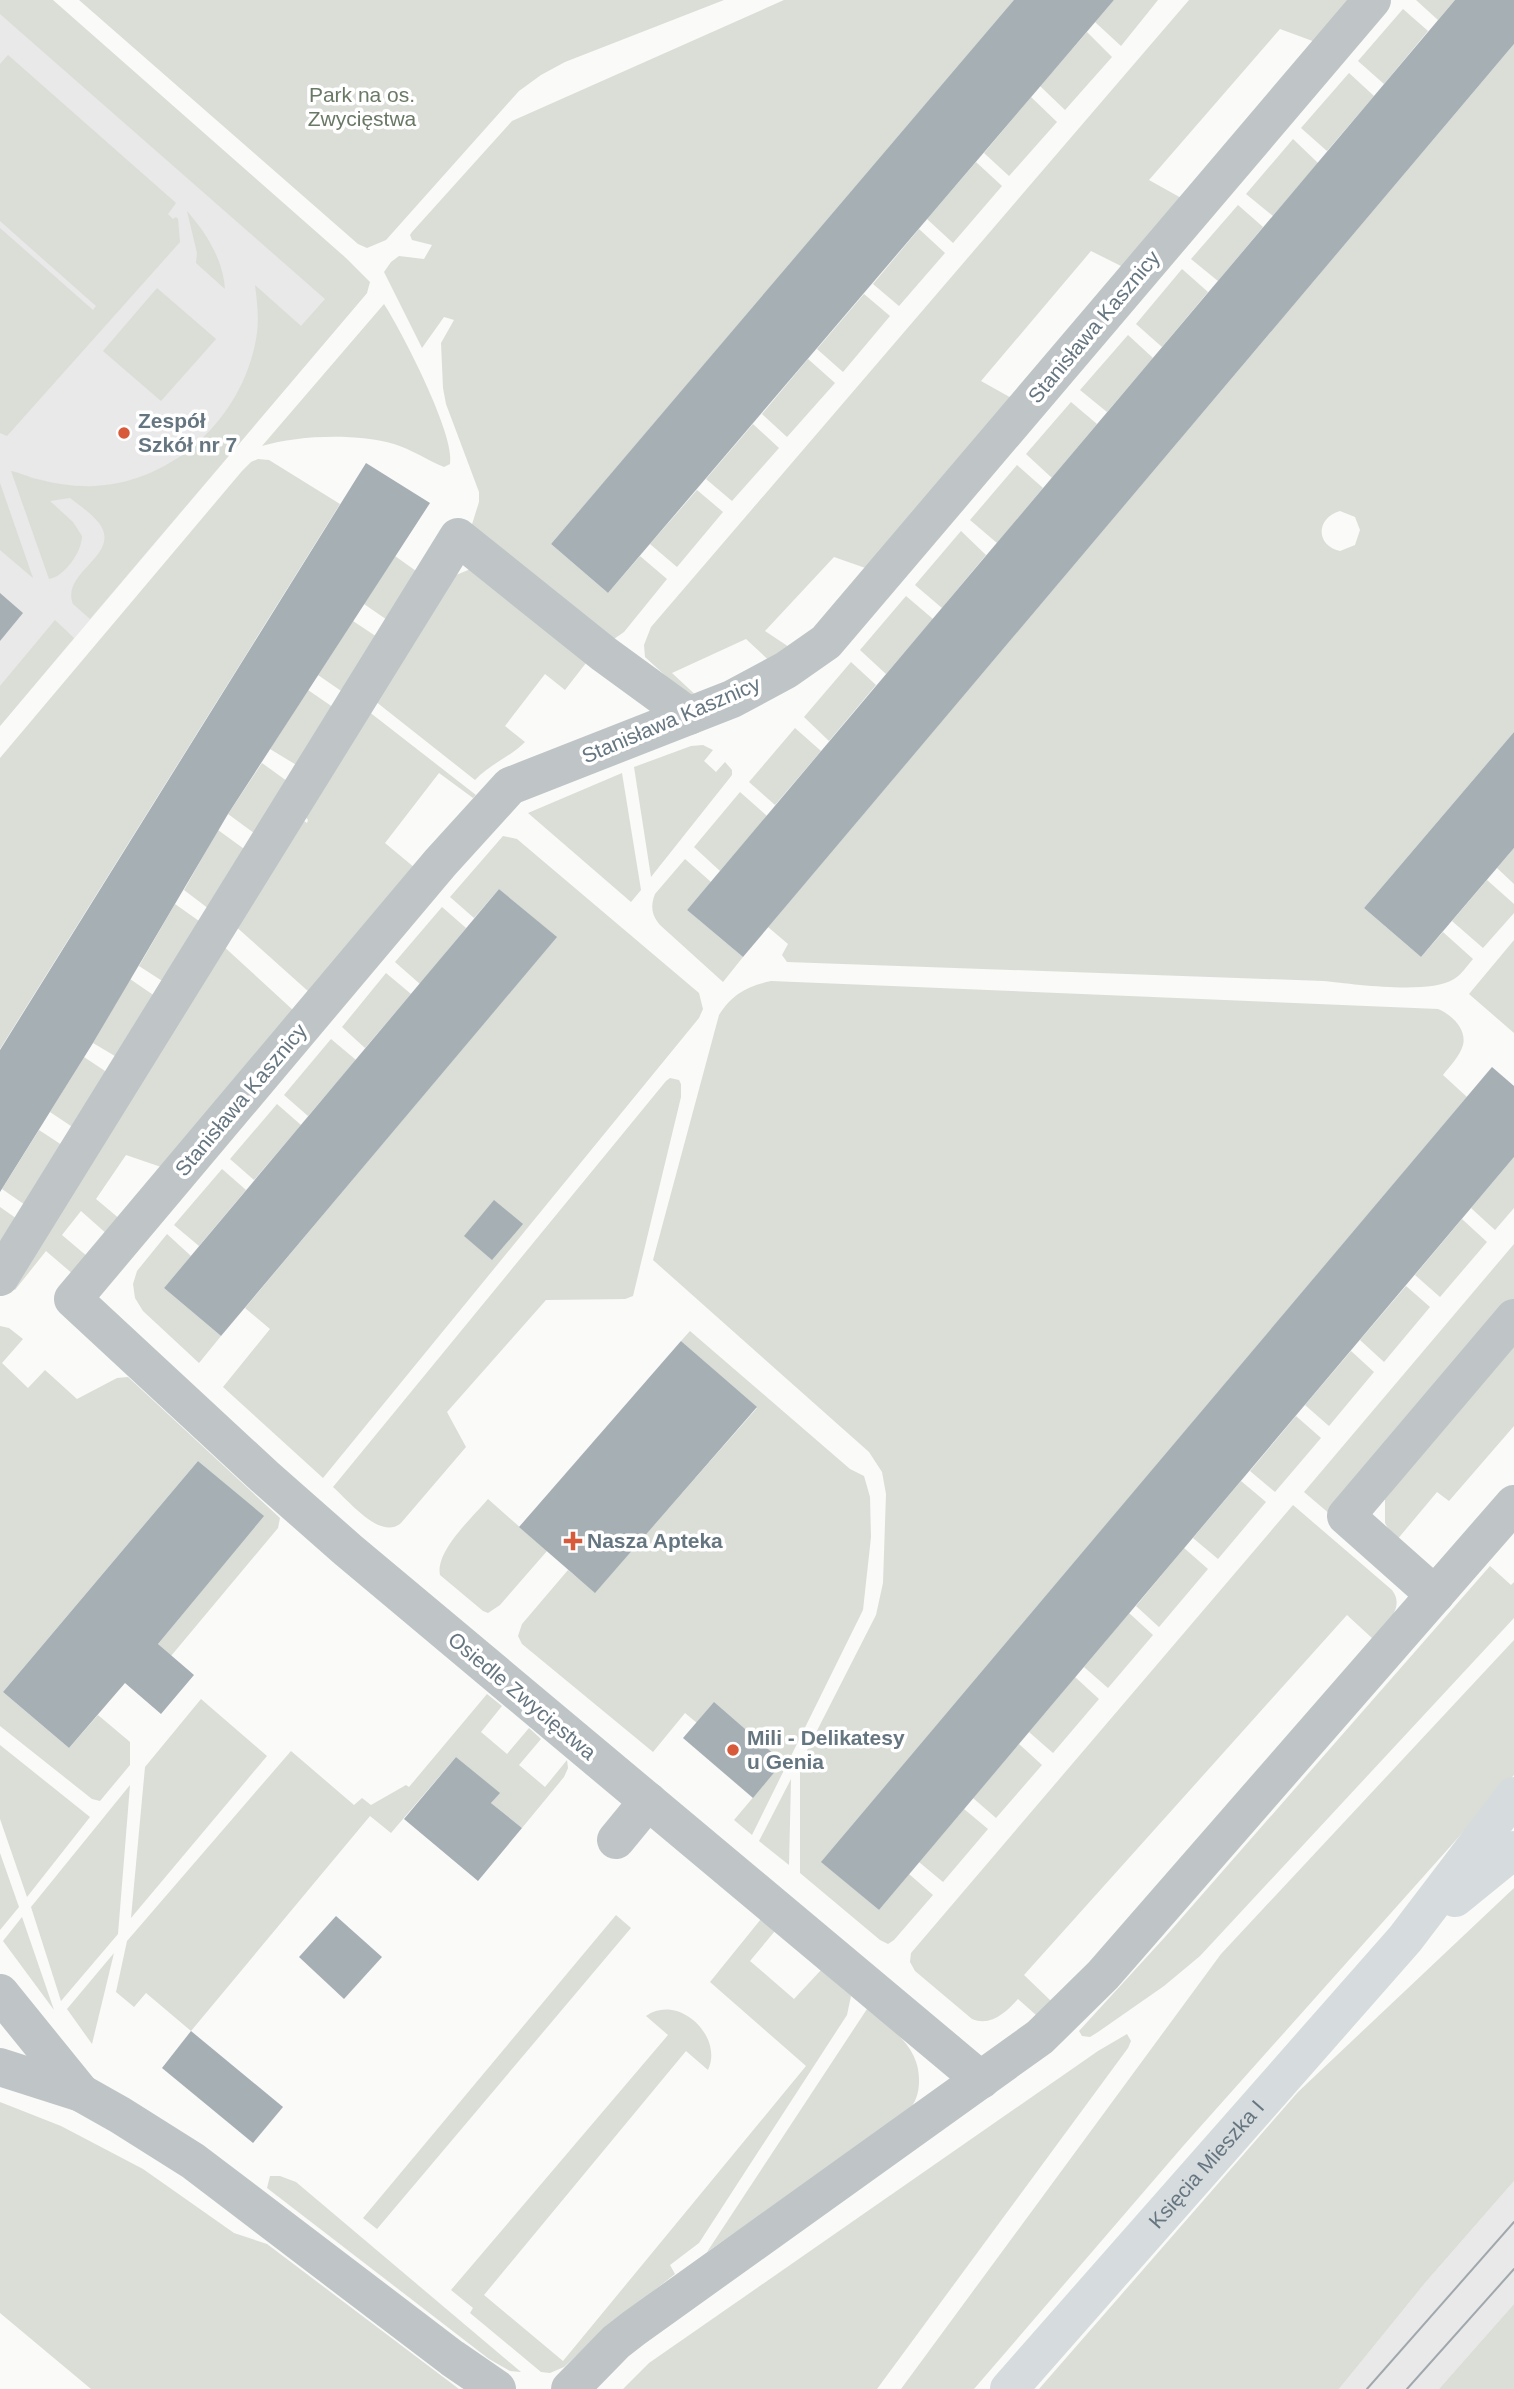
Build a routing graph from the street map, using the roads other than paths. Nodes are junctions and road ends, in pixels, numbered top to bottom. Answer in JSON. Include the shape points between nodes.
{"nodes":[{"id":1,"x":1372,"y":0,"type":"edge"},
{"id":2,"x":689,"y":716,"type":"junction"},
{"id":3,"x":0,"y":1277,"type":"edge"},
{"id":4,"x":73,"y":1299,"type":"joint"},
{"id":5,"x":1514,"y":1318,"type":"edge"},
{"id":6,"x":1514,"y":1504,"type":"edge"},
{"id":7,"x":1435,"y":1595,"type":"junction"},
{"id":8,"x":1514,"y":1797,"type":"edge"},
{"id":9,"x":648,"y":1801,"type":"junction"},
{"id":10,"x":615,"y":1840,"type":"dead end"},
{"id":11,"x":1514,"y":1850,"type":"edge"},
{"id":12,"x":1405,"y":1939,"type":"junction"},
{"id":13,"x":0,"y":1993,"type":"edge"},
{"id":14,"x":0,"y":2067,"type":"edge"},
{"id":15,"x":981,"y":2080,"type":"junction"},
{"id":16,"x":81,"y":2093,"type":"junction"},
{"id":17,"x":497,"y":2389,"type":"edge"},
{"id":18,"x":570,"y":2389,"type":"edge"},
{"id":19,"x":1009,"y":2389,"type":"edge"}],
"edges":[{"from":1,"to":2,"type":"street","name":"Stanisława Kasznicy","via":[[826,642],[786,670]]},
{"from":2,"to":3,"type":"street","via":[[458,537]]},
{"from":2,"to":4,"type":"street","name":"Stanisława Kasznicy","via":[[510,786]]},
{"from":4,"to":9,"type":"street","name":"Osiedle Zwycięstwa","via":[[303,1511]]},
{"from":5,"to":7,"type":"street","via":[[1346,1516]]},
{"from":6,"to":7,"type":"street"},
{"from":7,"to":15,"type":"street","via":[[1103,1975],[1040,2037]]},
{"from":8,"to":12,"type":"street","name":"Księcia Mieszka I"},
{"from":9,"to":10,"type":"street"},
{"from":9,"to":15,"type":"street","name":"Osiedle Zwycięstwa"},
{"from":11,"to":12,"type":"street","name":"Księcia Mieszka I"},
{"from":12,"to":19,"type":"street","name":"Księcia Mieszka I"},
{"from":13,"to":16,"type":"street"},
{"from":14,"to":16,"type":"street"},
{"from":15,"to":18,"type":"street","via":[[634,2328]]},
{"from":16,"to":17,"type":"street","via":[[193,2161]]}]}
